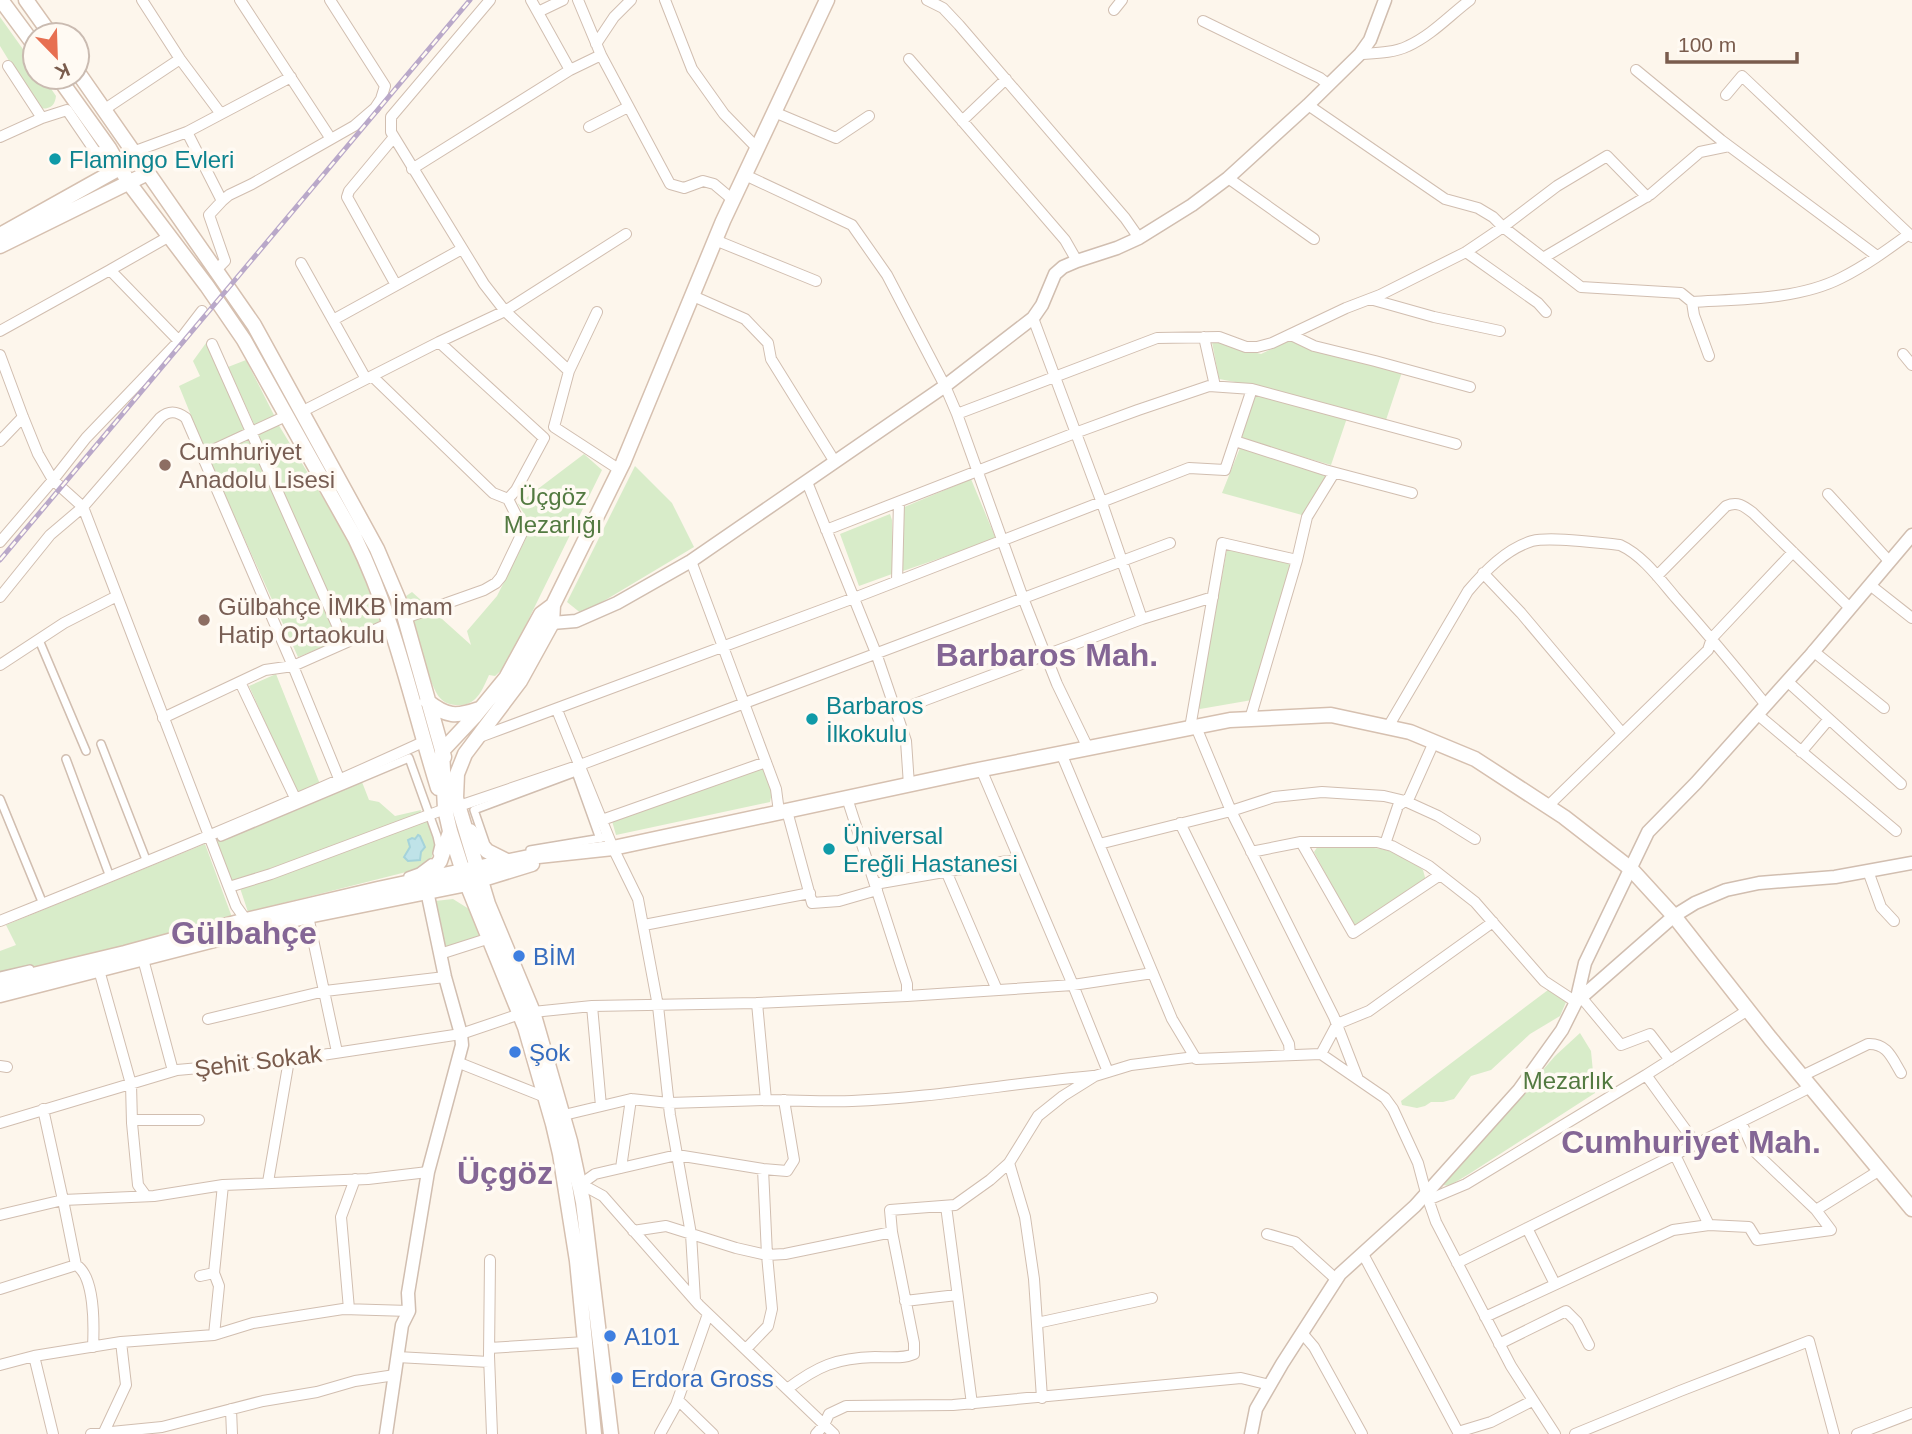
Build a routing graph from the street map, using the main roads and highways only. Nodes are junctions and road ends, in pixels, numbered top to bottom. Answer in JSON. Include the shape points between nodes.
{"nodes":[{"id":1,"x":1,"y":0,"type":"edge"},
{"id":2,"x":26,"y":0,"type":"edge"},
{"id":3,"x":827,"y":0,"type":"edge"},
{"id":4,"x":41,"y":21,"type":"edge"},
{"id":5,"x":21,"y":27,"type":"edge"},
{"id":6,"x":91,"y":90,"type":"edge"},
{"id":7,"x":68,"y":91,"type":"edge"},
{"id":8,"x":135,"y":155,"type":"junction"},
{"id":9,"x":120,"y":169,"type":"junction"},
{"id":10,"x":148,"y":173,"type":"junction"},
{"id":11,"x":129,"y":183,"type":"junction"},
{"id":12,"x":1,"y":235,"type":"edge"},
{"id":13,"x":554,"y":605,"type":"junction"},
{"id":14,"x":427,"y":701,"type":"junction"},
{"id":15,"x":480,"y":709,"type":"junction"},
{"id":16,"x":442,"y":751,"type":"junction"},
{"id":17,"x":453,"y":804,"type":"junction"},
{"id":18,"x":463,"y":822,"type":"junction"},
{"id":19,"x":450,"y":831,"type":"junction"},
{"id":20,"x":507,"y":867,"type":"junction"},
{"id":21,"x":472,"y":876,"type":"junction"},
{"id":22,"x":431,"y":886,"type":"junction"},
{"id":23,"x":482,"y":905,"type":"junction"},
{"id":24,"x":0,"y":983,"type":"edge"},
{"id":25,"x":0,"y":995,"type":"edge"},
{"id":26,"x":526,"y":1013,"type":"junction"},
{"id":27,"x":573,"y":1185,"type":"junction"},
{"id":28,"x":1912,"y":1209,"type":"edge"},
{"id":29,"x":594,"y":1434,"type":"edge"},
{"id":30,"x":611,"y":1434,"type":"edge"}],
"edges":[{"from":1,"to":5,"type":"main road"},
{"from":2,"to":4,"type":"main road"},
{"from":3,"to":13,"type":"main road","via":[[715,240],[620,470]]},
{"from":6,"to":8,"type":"main road"},
{"from":7,"to":9,"type":"main road"},
{"from":8,"to":9,"type":"main road"},
{"from":8,"to":10,"type":"main road"},
{"from":9,"to":11,"type":"main road"},
{"from":9,"to":12,"type":"main road"},
{"from":10,"to":11,"type":"main road"},
{"from":10,"to":14,"type":"main road","via":[[254,325],[377,549],[405,618]]},
{"from":11,"to":12,"type":"main road"},
{"from":11,"to":17,"type":"main road","via":[[244,340],[355,538],[390,623],[424,742]]},
{"from":13,"to":15,"type":"main road","via":[[541,614],[506,678]]},
{"from":13,"to":17,"type":"main road","via":[[552,623],[520,681],[465,754]]},
{"from":14,"to":15,"type":"main road","via":[[451,715]]},
{"from":14,"to":16,"type":"main road"},
{"from":15,"to":16,"type":"main road"},
{"from":16,"to":17,"type":"main road"},
{"from":17,"to":18,"type":"main road"},
{"from":17,"to":19,"type":"main road"},
{"from":18,"to":20,"type":"main road","via":[[478,843]]},
{"from":18,"to":21,"type":"main road"},
{"from":19,"to":21,"type":"main road"},
{"from":19,"to":22,"type":"main road"},
{"from":20,"to":21,"type":"main road"},
{"from":20,"to":23,"type":"main road"},
{"from":20,"to":28,"type":"main road","via":[[538,855],[560,855],[607,841],[783,811],[1230,720],[1331,715],[1410,732],[1475,759],[1564,817],[1631,869]]},
{"from":21,"to":22,"type":"main road"},
{"from":21,"to":23,"type":"main road"},
{"from":22,"to":23,"type":"main road"},
{"from":22,"to":24,"type":"main road","via":[[241,921]]},
{"from":22,"to":25,"type":"main road"},
{"from":23,"to":26,"type":"main road"},
{"from":23,"to":26,"type":"main road","via":[[490,938]]},
{"from":26,"to":27,"type":"main road","via":[[545,1097]]},
{"from":26,"to":27,"type":"main road","via":[[564,1115]]},
{"from":27,"to":29,"type":"main road"},
{"from":27,"to":30,"type":"main road"}]}
